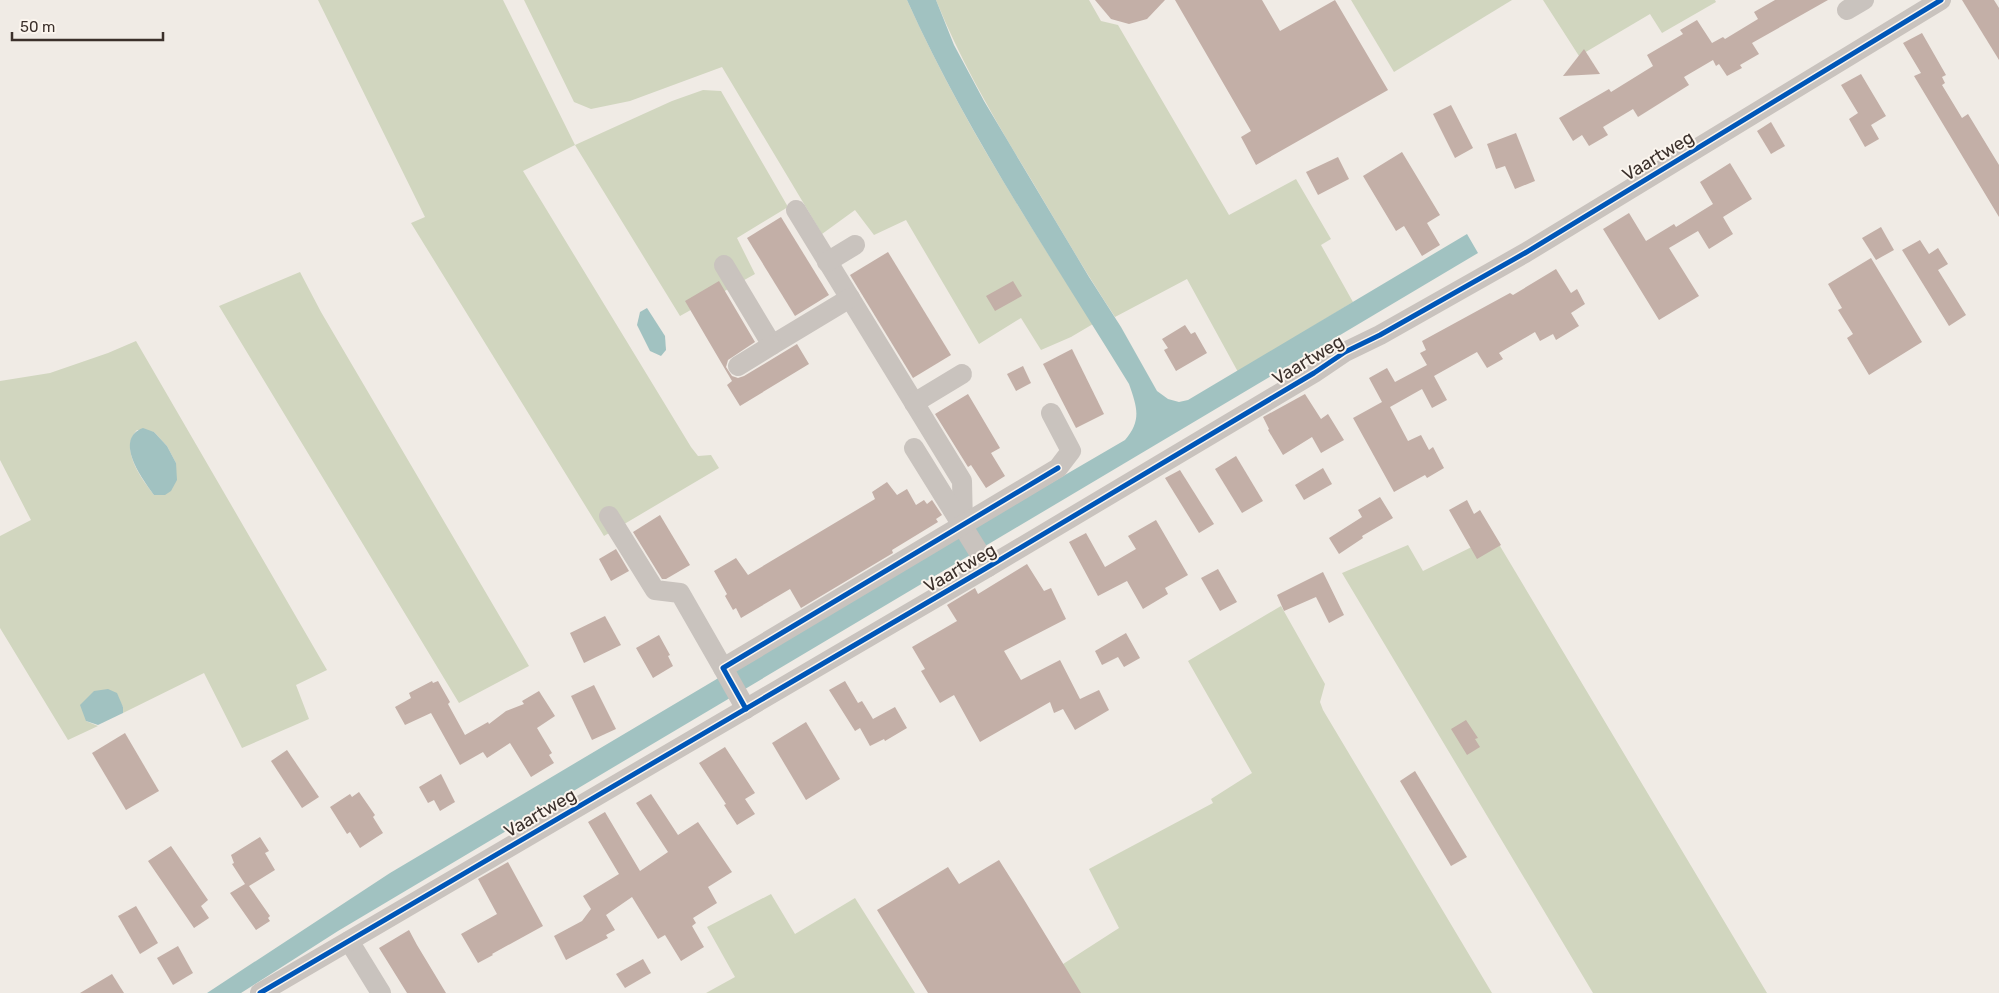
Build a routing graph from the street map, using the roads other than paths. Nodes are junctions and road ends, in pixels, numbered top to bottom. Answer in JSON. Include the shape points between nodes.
{"nodes":[{"id":1,"x":1936,"y":1,"type":"edge"},
{"id":2,"x":796,"y":210,"type":"dead end"},
{"id":3,"x":855,"y":245,"type":"dead end"},
{"id":4,"x":827,"y":262,"type":"junction"},
{"id":5,"x":724,"y":266,"type":"dead end"},
{"id":6,"x":850,"y":298,"type":"junction"},
{"id":7,"x":772,"y":345,"type":"junction"},
{"id":8,"x":738,"y":366,"type":"dead end"},
{"id":9,"x":962,"y":374,"type":"dead end"},
{"id":10,"x":914,"y":403,"type":"junction"},
{"id":11,"x":1051,"y":412,"type":"dead end"},
{"id":12,"x":914,"y":448,"type":"dead end"},
{"id":13,"x":609,"y":516,"type":"dead end"},
{"id":14,"x":970,"y":538,"type":"junction"},
{"id":15,"x":988,"y":567,"type":"junction"},
{"id":16,"x":724,"y":671,"type":"junction"},
{"id":17,"x":742,"y":701,"type":"junction"},
{"id":18,"x":348,"y":941,"type":"junction"},
{"id":19,"x":260,"y":993,"type":"edge"},
{"id":20,"x":381,"y":993,"type":"edge"}],
"edges":[{"from":1,"to":15,"type":"street","name":"Vaartweg","via":[[1525,254],[1345,352]]},
{"from":2,"to":4,"type":"street"},
{"from":3,"to":4,"type":"street"},
{"from":4,"to":6,"type":"street"},
{"from":5,"to":7,"type":"street"},
{"from":6,"to":7,"type":"street"},
{"from":6,"to":10,"type":"street"},
{"from":7,"to":8,"type":"street"},
{"from":9,"to":10,"type":"street"},
{"from":10,"to":14,"type":"street","via":[[962,481]]},
{"from":11,"to":14,"type":"street","name":"Vaartweg","via":[[1071,451],[1058,468]]},
{"from":12,"to":14,"type":"street"},
{"from":13,"to":16,"type":"street","via":[[655,590],[680,593]]},
{"from":14,"to":15,"type":"street","name":"Vaartweg"},
{"from":14,"to":16,"type":"street","name":"Vaartweg"},
{"from":15,"to":17,"type":"street","name":"Vaartweg"},
{"from":16,"to":17,"type":"street"},
{"from":17,"to":18,"type":"street","name":"Vaartweg"},
{"from":18,"to":19,"type":"street","name":"Vaartweg"},
{"from":18,"to":20,"type":"street"}]}
